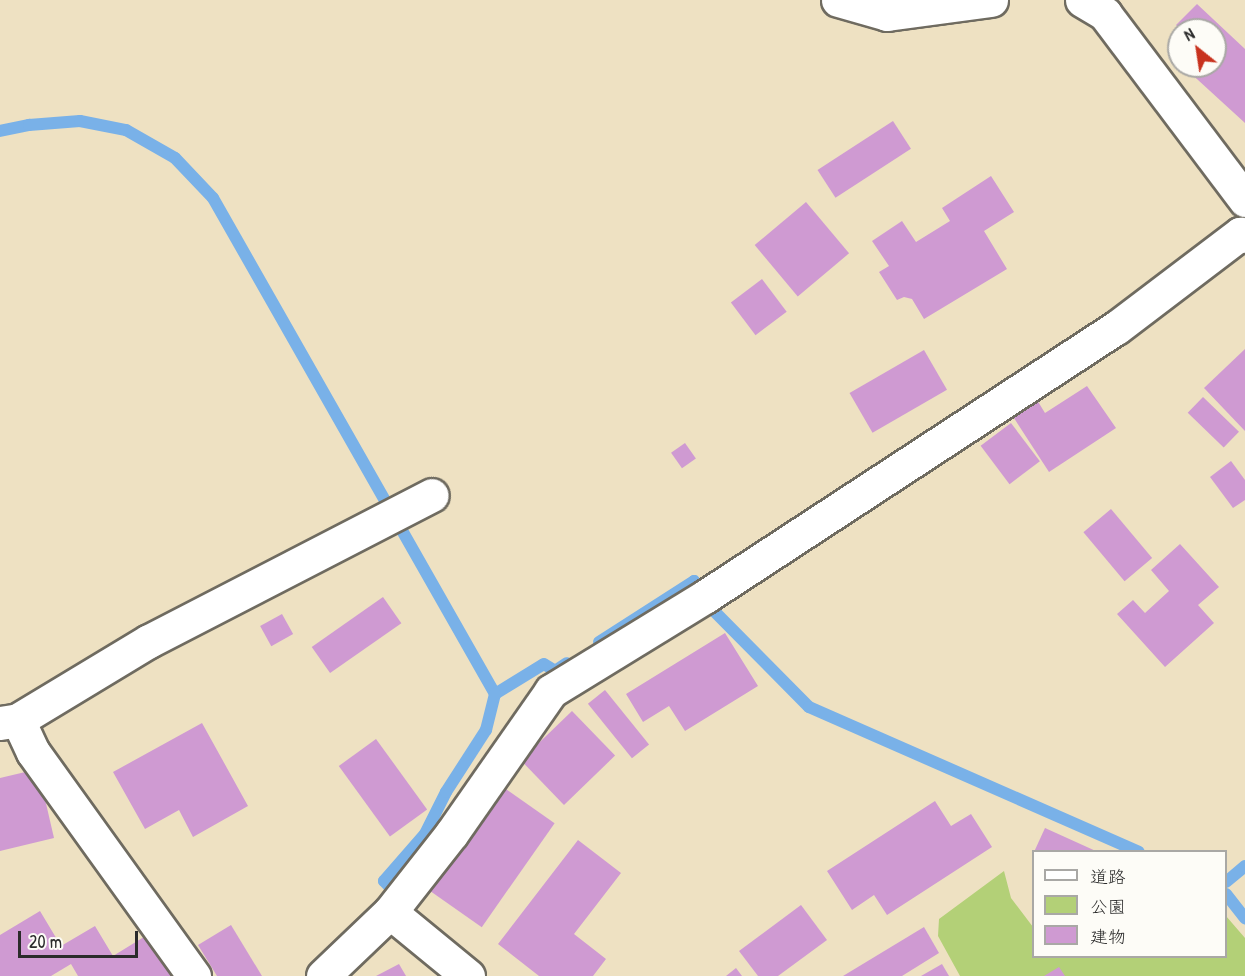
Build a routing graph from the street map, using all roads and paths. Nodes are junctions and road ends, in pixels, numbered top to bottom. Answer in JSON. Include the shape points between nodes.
{"nodes":[{"id":1,"x":838,"y":0,"type":"edge"},
{"id":2,"x":991,"y":0,"type":"edge"},
{"id":3,"x":1082,"y":0,"type":"edge"},
{"id":4,"x":1245,"y":200,"type":"edge"},
{"id":5,"x":1243,"y":229,"type":"edge"},
{"id":6,"x":432,"y":495,"type":"dead end"},
{"id":7,"x":9,"y":721,"type":"edge"},
{"id":8,"x":390,"y":912,"type":"junction"},
{"id":9,"x":194,"y":976,"type":"edge"},
{"id":10,"x":323,"y":976,"type":"edge"},
{"id":11,"x":468,"y":976,"type":"edge"}],
"edges":[{"from":1,"to":2,"type":"street","via":[[887,14]]},
{"from":3,"to":4,"type":"street","via":[[1105,14]]},
{"from":5,"to":8,"type":"street","via":[[1116,328],[706,596],[551,692],[452,833]]},
{"from":6,"to":7,"type":"street","via":[[149,641]]},
{"from":7,"to":9,"type":"street"},
{"from":8,"to":10,"type":"street"},
{"from":8,"to":11,"type":"street"}]}
